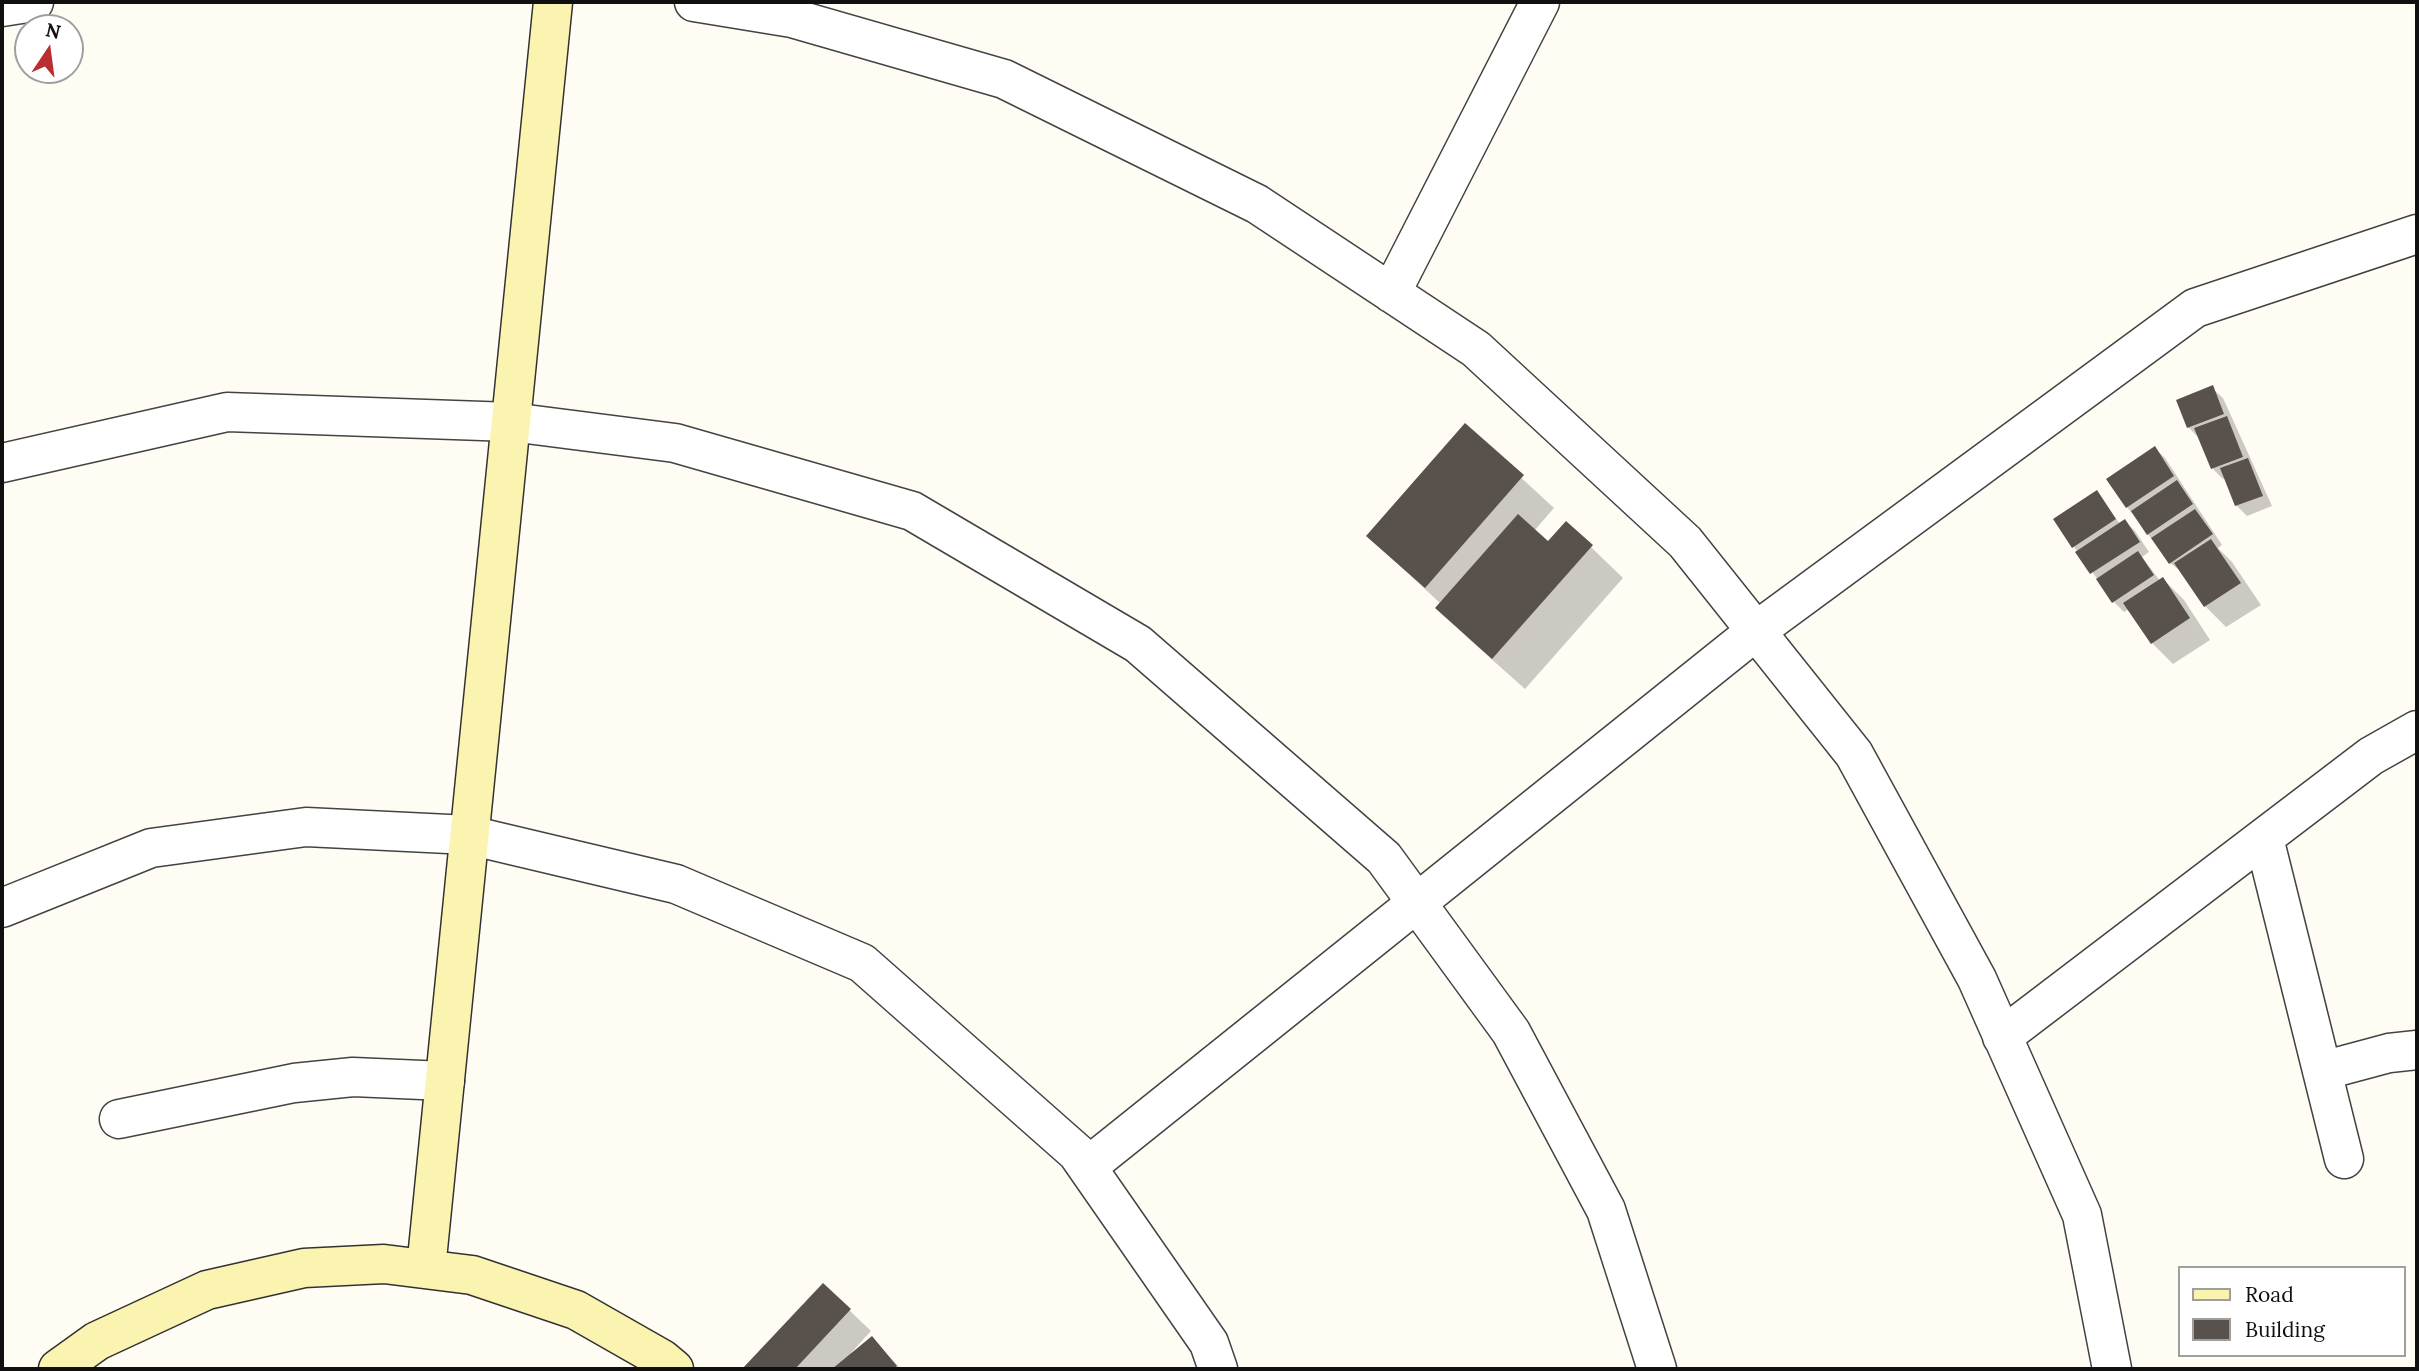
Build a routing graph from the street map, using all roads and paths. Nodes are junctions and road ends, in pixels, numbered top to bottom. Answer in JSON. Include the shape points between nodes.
{"nodes":[{"id":1,"x":34,"y":2,"type":"edge"},
{"id":2,"x":553,"y":2,"type":"edge"},
{"id":3,"x":694,"y":2,"type":"edge"},
{"id":4,"x":1540,"y":2,"type":"edge"},
{"id":5,"x":2,"y":7,"type":"edge"},
{"id":6,"x":2417,"y":234,"type":"edge"},
{"id":7,"x":1391,"y":293,"type":"junction"},
{"id":8,"x":511,"y":422,"type":"junction"},
{"id":9,"x":2,"y":463,"type":"edge"},
{"id":10,"x":1756,"y":631,"type":"junction"},
{"id":11,"x":2417,"y":730,"type":"edge"},
{"id":12,"x":469,"y":835,"type":"junction"},
{"id":13,"x":2264,"y":838,"type":"junction"},
{"id":14,"x":1417,"y":903,"type":"junction"},
{"id":15,"x":2,"y":908,"type":"edge"},
{"id":16,"x":2003,"y":1037,"type":"junction"},
{"id":17,"x":2417,"y":1050,"type":"edge"},
{"id":18,"x":2322,"y":1071,"type":"junction"},
{"id":19,"x":444,"y":1081,"type":"junction"},
{"id":20,"x":119,"y":1119,"type":"dead end"},
{"id":21,"x":2344,"y":1159,"type":"dead end"},
{"id":22,"x":1087,"y":1167,"type":"junction"},
{"id":23,"x":426,"y":1269,"type":"junction"},
{"id":24,"x":58,"y":1369,"type":"edge"},
{"id":25,"x":674,"y":1369,"type":"edge"},
{"id":26,"x":1218,"y":1369,"type":"edge"},
{"id":27,"x":1657,"y":1369,"type":"edge"},
{"id":28,"x":2112,"y":1369,"type":"edge"}],
"edges":[{"from":1,"to":5,"type":"street"},
{"from":2,"to":8,"type":"street"},
{"from":3,"to":7,"type":"street","via":[[792,18],[1004,79],[1257,204]]},
{"from":4,"to":7,"type":"street"},
{"from":6,"to":10,"type":"street","via":[[2195,309]]},
{"from":7,"to":10,"type":"street","via":[[1476,349],[1675,533]]},
{"from":8,"to":9,"type":"street","via":[[227,412]]},
{"from":8,"to":12,"type":"street"},
{"from":8,"to":14,"type":"street","via":[[675,443],[912,511],[1138,644],[1384,858]]},
{"from":10,"to":14,"type":"street"},
{"from":10,"to":16,"type":"street","via":[[1854,754],[1977,979]]},
{"from":11,"to":13,"type":"street","via":[[2371,756]]},
{"from":12,"to":15,"type":"street","via":[[306,827],[151,848]]},
{"from":12,"to":19,"type":"street"},
{"from":12,"to":22,"type":"street","via":[[676,884],[862,963],[1077,1153]]},
{"from":13,"to":16,"type":"street"},
{"from":13,"to":18,"type":"street"},
{"from":14,"to":22,"type":"street"},
{"from":14,"to":27,"type":"street","via":[[1511,1032],[1606,1210]]},
{"from":16,"to":28,"type":"street","via":[[2082,1215]]},
{"from":17,"to":18,"type":"street"},
{"from":18,"to":21,"type":"street"},
{"from":19,"to":20,"type":"street","via":[[353,1077],[294,1083]]},
{"from":19,"to":23,"type":"street"},
{"from":22,"to":26,"type":"street","via":[[1209,1343]]},
{"from":23,"to":24,"type":"street","via":[[384,1264],[304,1268],[207,1290],[97,1341]]},
{"from":23,"to":25,"type":"street","via":[[472,1275],[576,1310]]}]}
